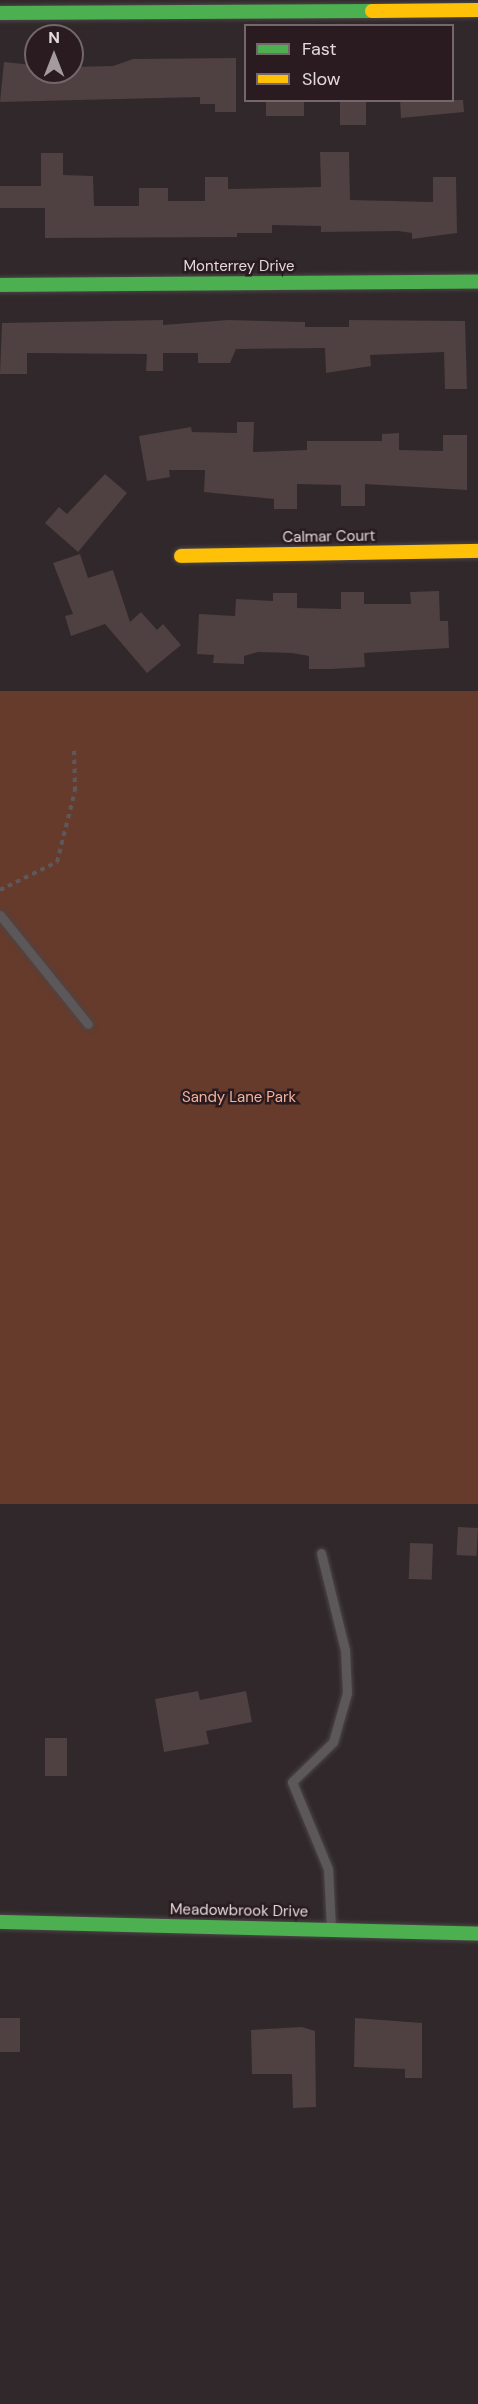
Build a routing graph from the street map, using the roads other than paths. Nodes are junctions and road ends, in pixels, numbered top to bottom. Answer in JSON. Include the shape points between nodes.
{"nodes":[{"id":1,"x":478,"y":10,"type":"edge"},
{"id":2,"x":0,"y":13,"type":"edge"},
{"id":3,"x":478,"y":282,"type":"edge"},
{"id":4,"x":0,"y":285,"type":"edge"},
{"id":5,"x":478,"y":551,"type":"edge"},
{"id":6,"x":181,"y":556,"type":"dead end"},
{"id":7,"x":0,"y":915,"type":"edge"},
{"id":8,"x":88,"y":1024,"type":"dead end"},
{"id":9,"x":321,"y":1553,"type":"dead end"},
{"id":10,"x":0,"y":1922,"type":"edge"},
{"id":11,"x":331,"y":1930,"type":"junction"},
{"id":12,"x":478,"y":1934,"type":"edge"}],
"edges":[{"from":1,"to":2,"type":"street"},
{"from":3,"to":4,"type":"street","name":"Monterrey Drive"},
{"from":5,"to":6,"type":"street","name":"Calmar Court"},
{"from":7,"to":8,"type":"lane"},
{"from":9,"to":11,"type":"lane","via":[[345,1650],[347,1693],[333,1742],[292,1782],[328,1869]]},
{"from":10,"to":11,"type":"street","name":"Meadowbrook Drive"},
{"from":11,"to":12,"type":"street","name":"Meadowbrook Drive"}]}
